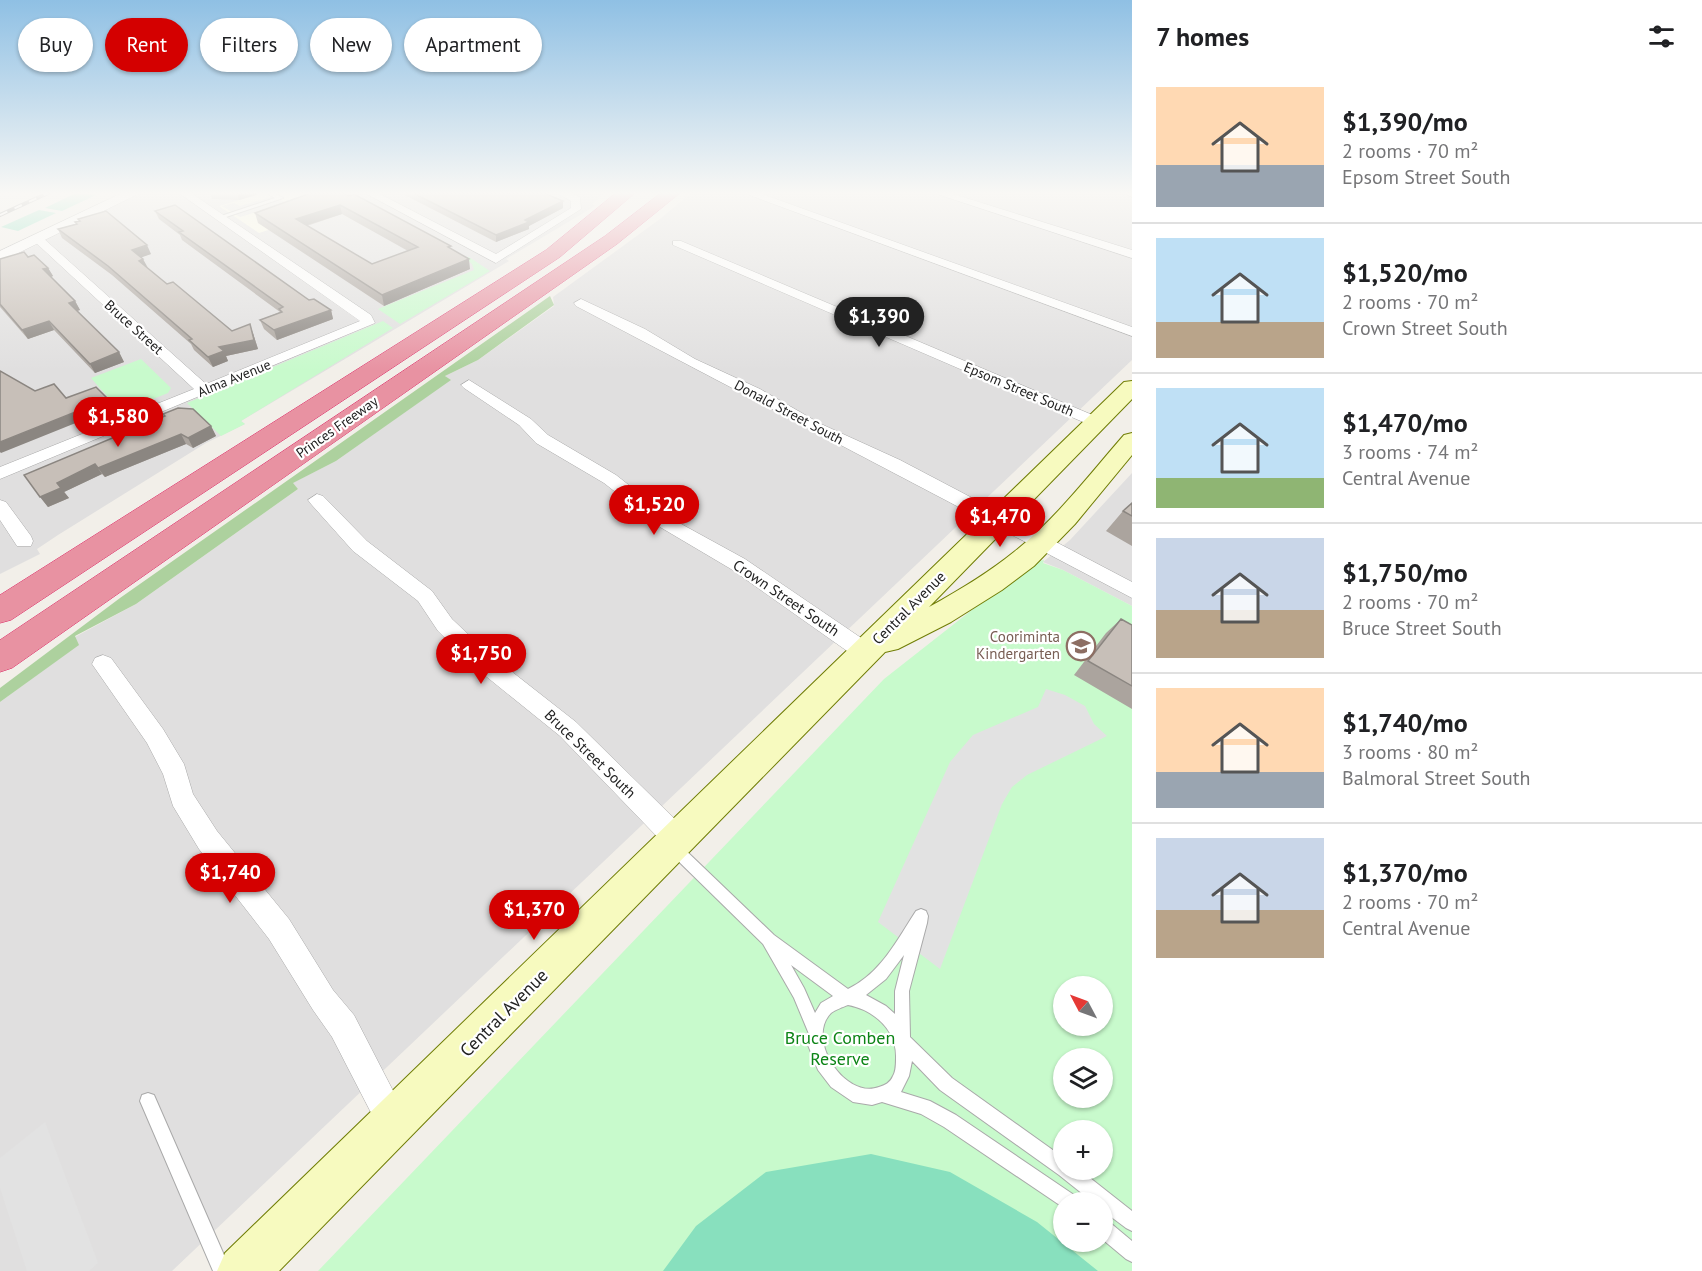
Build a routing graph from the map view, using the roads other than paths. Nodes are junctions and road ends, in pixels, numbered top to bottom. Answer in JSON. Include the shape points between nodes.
{"nodes":[{"id":1,"x":53,"y":252,"type":"edge"},
{"id":2,"x":272,"y":252,"type":"edge"},
{"id":3,"x":483,"y":252,"type":"edge"},
{"id":4,"x":507,"y":252,"type":"edge"},
{"id":5,"x":593,"y":252,"type":"edge"},
{"id":6,"x":699,"y":252,"type":"edge"},
{"id":7,"x":912,"y":252,"type":"edge"},
{"id":8,"x":553,"y":253,"type":"edge"},
{"id":9,"x":581,"y":303,"type":"dead end"},
{"id":10,"x":1132,"y":332,"type":"edge"},
{"id":11,"x":469,"y":385,"type":"dead end"},
{"id":12,"x":1132,"y":387,"type":"edge"},
{"id":13,"x":204,"y":390,"type":"junction"},
{"id":14,"x":321,"y":402,"type":"junction"},
{"id":15,"x":1096,"y":422,"type":"junction"},
{"id":16,"x":1132,"y":440,"type":"edge"},
{"id":17,"x":0,"y":473,"type":"edge"},
{"id":18,"x":317,"y":500,"type":"dead end"},
{"id":19,"x":0,"y":506,"type":"edge"},
{"id":20,"x":998,"y":520,"type":"junction"},
{"id":21,"x":24,"y":541,"type":"dead end"},
{"id":22,"x":1041,"y":543,"type":"junction"},
{"id":23,"x":144,"y":560,"type":"junction"},
{"id":24,"x":1132,"y":591,"type":"edge"},
{"id":25,"x":0,"y":597,"type":"edge"},
{"id":26,"x":0,"y":611,"type":"edge"},
{"id":27,"x":865,"y":652,"type":"junction"},
{"id":28,"x":0,"y":658,"type":"edge"},
{"id":29,"x":103,"y":664,"type":"dead end"},
{"id":30,"x":0,"y":673,"type":"edge"},
{"id":31,"x":675,"y":842,"type":"junction"},
{"id":32,"x":769,"y":940,"type":"junction"},
{"id":33,"x":847,"y":997,"type":"junction"},
{"id":34,"x":815,"y":1030,"type":"junction"},
{"id":35,"x":902,"y":1040,"type":"junction"},
{"id":36,"x":885,"y":1095,"type":"junction"},
{"id":37,"x":148,"y":1101,"type":"dead end"},
{"id":38,"x":393,"y":1123,"type":"junction"},
{"id":39,"x":1053,"y":1160,"type":"edge"},
{"id":40,"x":1079,"y":1180,"type":"edge"},
{"id":41,"x":1055,"y":1192,"type":"edge"},
{"id":42,"x":1132,"y":1222,"type":"edge"},
{"id":43,"x":1113,"y":1237,"type":"edge"},
{"id":44,"x":1132,"y":1253,"type":"edge"},
{"id":45,"x":222,"y":1271,"type":"edge"},
{"id":46,"x":243,"y":1271,"type":"edge"}],
"edges":[{"from":1,"to":13,"type":"street","name":"Bruce Street"},
{"from":2,"to":13,"type":"street","name":"Alma Avenue","via":[[368,323]]},
{"from":3,"to":4,"type":"street","via":[[496,259]]},
{"from":5,"to":23,"type":"highway","name":"Princes Freeway"},
{"from":6,"to":15,"type":"street","name":"Epsom Street South"},
{"from":7,"to":10,"type":"street"},
{"from":8,"to":14,"type":"highway","name":"Princes Freeway"},
{"from":9,"to":20,"type":"street","name":"Donald Street South"},
{"from":11,"to":27,"type":"street","name":"Crown Street South","via":[[525,422],[543,439],[604,475],[666,523],[738,564]]},
{"from":12,"to":15,"type":"main road","name":"Central Avenue"},
{"from":13,"to":17,"type":"street","name":"Alma Avenue"},
{"from":14,"to":25,"type":"highway"},
{"from":14,"to":26,"type":"highway","name":"Princes Freeway"},
{"from":15,"to":20,"type":"main road","name":"Central Avenue"},
{"from":16,"to":22,"type":"main road","name":"Central Avenue"},
{"from":18,"to":31,"type":"street","name":"Bruce Street South","via":[[360,546],[425,596],[445,625],[476,654],[568,729]]},
{"from":19,"to":21,"type":"street"},
{"from":20,"to":22,"type":"street","name":"Donald Street South"},
{"from":20,"to":27,"type":"main road","name":"Central Avenue"},
{"from":22,"to":24,"type":"street","name":"Donald Street South"},
{"from":22,"to":27,"type":"main road","name":"Central Avenue","via":[[938,617]]},
{"from":23,"to":28,"type":"highway","name":"Princes Freeway"},
{"from":23,"to":30,"type":"highway"},
{"from":27,"to":31,"type":"main road","name":"Central Avenue"},
{"from":29,"to":38,"type":"street","via":[[155,736],[175,772],[182,798],[208,840],[279,929],[343,1026]]},
{"from":31,"to":32,"type":"lane"},
{"from":31,"to":38,"type":"main road","name":"Central Avenue"},
{"from":32,"to":33,"type":"lane"},
{"from":32,"to":34,"type":"lane"},
{"from":33,"to":34,"type":"lane","via":[[825,1007]]},
{"from":33,"to":35,"type":"lane","via":[[879,1009]]},
{"from":33,"to":35,"type":"lane","via":[[865,990],[881,977],[921,916],[902,991]]},
{"from":34,"to":36,"type":"lane","via":[[821,1062],[843,1088],[865,1097]]},
{"from":35,"to":36,"type":"lane","via":[[903,1073],[897,1087]]},
{"from":35,"to":39,"type":"lane","via":[[946,1084]]},
{"from":36,"to":41,"type":"lane","via":[[924,1107],[950,1121]]},
{"from":37,"to":45,"type":"lane"},
{"from":38,"to":46,"type":"main road","name":"Central Avenue"},
{"from":40,"to":42,"type":"lane"},
{"from":43,"to":44,"type":"lane"}]}
